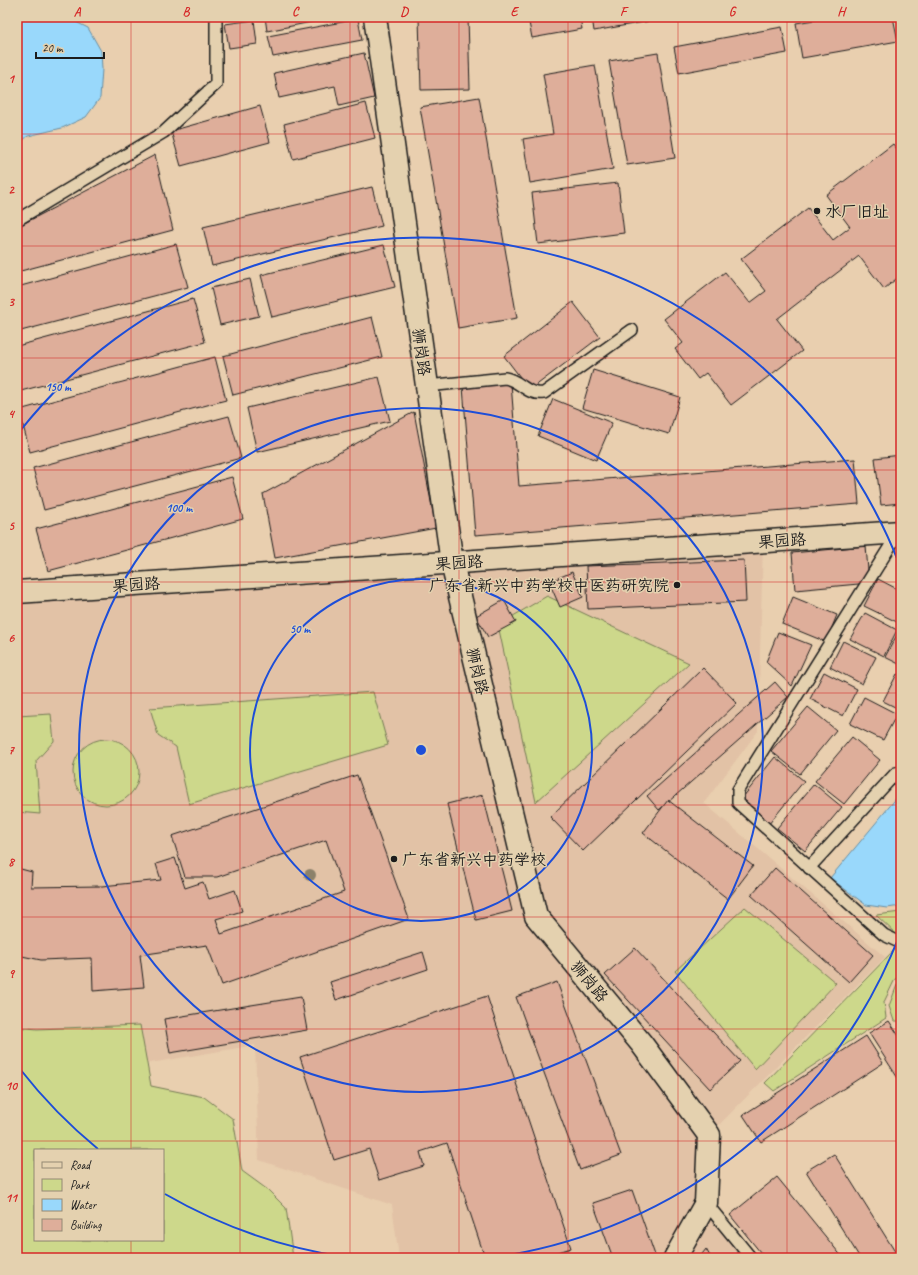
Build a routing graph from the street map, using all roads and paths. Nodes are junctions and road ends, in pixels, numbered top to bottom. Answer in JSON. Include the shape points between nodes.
{"nodes":[{"id":1,"x":216,"y":17,"type":"edge"},
{"id":2,"x":375,"y":17,"type":"edge"},
{"id":3,"x":17,"y":220,"type":"edge"},
{"id":4,"x":632,"y":330,"type":"dead end"},
{"id":5,"x":427,"y":386,"type":"junction"},
{"id":6,"x":900,"y":532,"type":"edge"},
{"id":7,"x":452,"y":562,"type":"junction"},
{"id":8,"x":17,"y":592,"type":"edge"},
{"id":9,"x":901,"y":772,"type":"edge"},
{"id":10,"x":809,"y":868,"type":"junction"},
{"id":11,"x":901,"y":943,"type":"edge"},
{"id":12,"x":706,"y":1203,"type":"junction"},
{"id":13,"x":675,"y":1258,"type":"edge"},
{"id":14,"x":751,"y":1258,"type":"edge"}],
"edges":[{"from":1,"to":3,"type":"lane","via":[[216,84],[164,132]]},
{"from":2,"to":5,"type":"street","name":"狮岗路"},
{"from":4,"to":5,"type":"lane","via":[[544,393],[531,393],[513,379],[505,378]]},
{"from":5,"to":7,"type":"street","name":"狮岗路"},
{"from":6,"to":7,"type":"street","name":"果园路"},
{"from":6,"to":10,"type":"lane","via":[[738,790],[738,803]]},
{"from":7,"to":8,"type":"street","name":"果园路"},
{"from":7,"to":12,"type":"street","name":"狮岗路","via":[[536,916],[641,1043],[709,1135]]},
{"from":9,"to":10,"type":"lane","via":[[896,773]]},
{"from":10,"to":11,"type":"lane","via":[[884,935]]},
{"from":12,"to":13,"type":"street","name":"狮岗路"},
{"from":12,"to":14,"type":"lane"}]}
